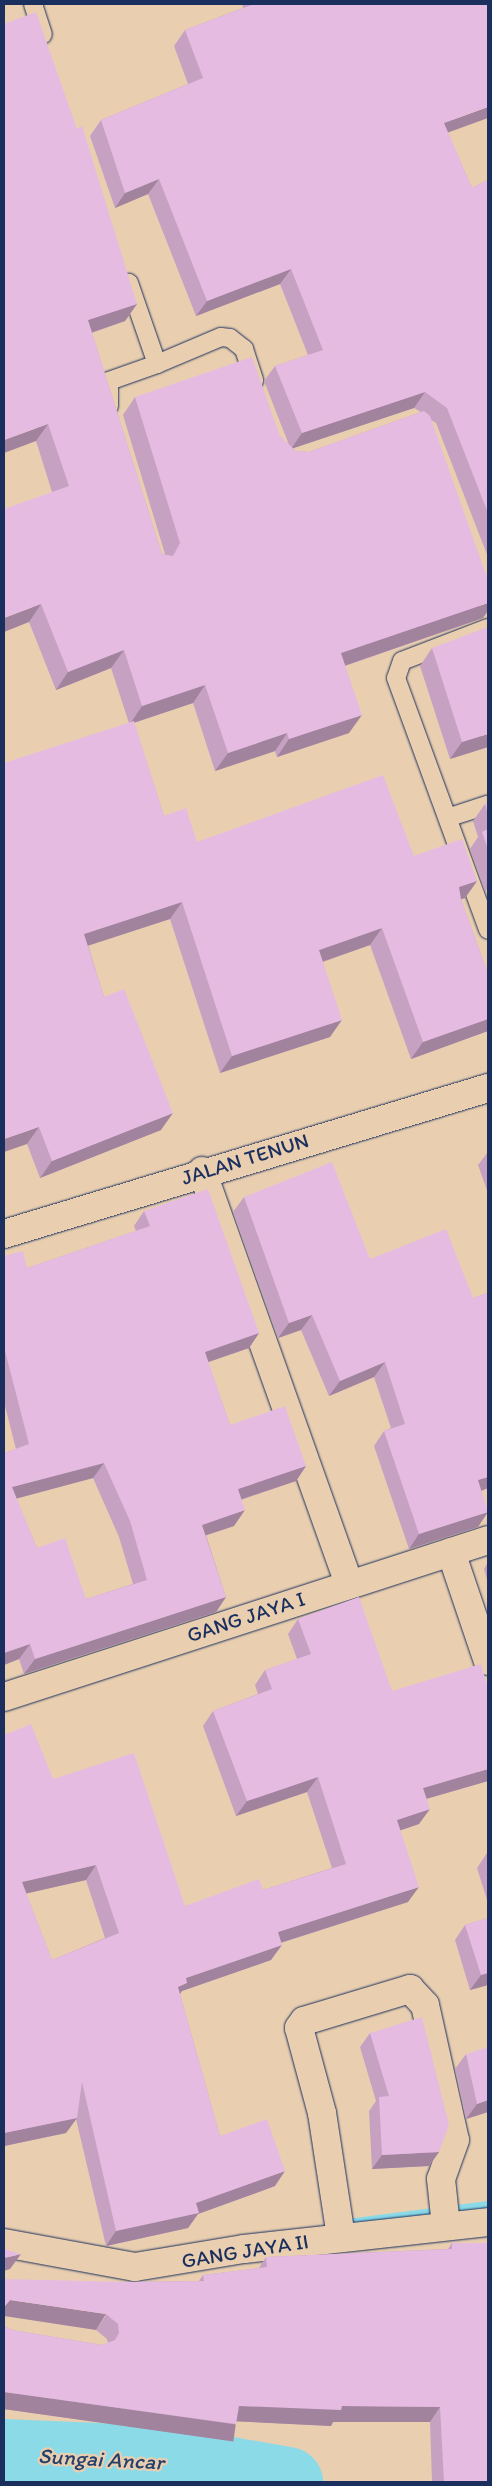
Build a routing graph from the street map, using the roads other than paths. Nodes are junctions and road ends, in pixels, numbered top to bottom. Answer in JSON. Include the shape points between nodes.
{"nodes":[{"id":1,"x":33,"y":4,"type":"edge"},
{"id":2,"x":49,"y":50,"type":"edge"},
{"id":3,"x":122,"y":262,"type":"edge"},
{"id":4,"x":157,"y":364,"type":"junction"},
{"id":5,"x":259,"y":395,"type":"edge"},
{"id":6,"x":114,"y":423,"type":"edge"},
{"id":7,"x":488,"y":628,"type":"edge"},
{"id":8,"x":488,"y":805,"type":"edge"},
{"id":9,"x":450,"y":817,"type":"junction"},
{"id":10,"x":488,"y":930,"type":"edge"},
{"id":11,"x":488,"y":1088,"type":"edge"},
{"id":12,"x":202,"y":1171,"type":"junction"},
{"id":13,"x":4,"y":1234,"type":"edge"},
{"id":14,"x":488,"y":1540,"type":"edge"},
{"id":15,"x":451,"y":1552,"type":"junction"},
{"id":16,"x":349,"y":1584,"type":"junction"},
{"id":17,"x":488,"y":1660,"type":"edge"},
{"id":18,"x":4,"y":1697,"type":"edge"},
{"id":19,"x":488,"y":2222,"type":"edge"},
{"id":20,"x":446,"y":2223,"type":"junction"},
{"id":21,"x":340,"y":2233,"type":"junction"},
{"id":22,"x":4,"y":2243,"type":"edge"}],
"edges":[{"from":1,"to":2,"type":"lane"},
{"from":3,"to":4,"type":"lane"},
{"from":4,"to":5,"type":"lane","via":[[221,337],[230,338],[244,349]]},
{"from":4,"to":6,"type":"lane","via":[[109,381],[106,394]]},
{"from":7,"to":9,"type":"lane","via":[[402,661],[398,667],[399,686]]},
{"from":8,"to":9,"type":"lane"},
{"from":9,"to":10,"type":"lane"},
{"from":11,"to":12,"type":"street","name":"JALAN TENUN"},
{"from":12,"to":13,"type":"street","name":"JALAN TENUN"},
{"from":12,"to":16,"type":"street"},
{"from":14,"to":15,"type":"street","name":"GANG JAYA I"},
{"from":15,"to":16,"type":"street","name":"GANG JAYA I"},
{"from":15,"to":17,"type":"street"},
{"from":16,"to":18,"type":"street","name":"GANG JAYA I"},
{"from":19,"to":20,"type":"street","name":"GANG JAYA II"},
{"from":20,"to":21,"type":"street","name":"GANG JAYA II"},
{"from":20,"to":21,"type":"street","via":[[441,2179],[455,2140],[425,2005],[410,1989],[300,2024],[322,2113]]},
{"from":21,"to":22,"type":"street","name":"GANG JAYA II","via":[[135,2267]]}]}
